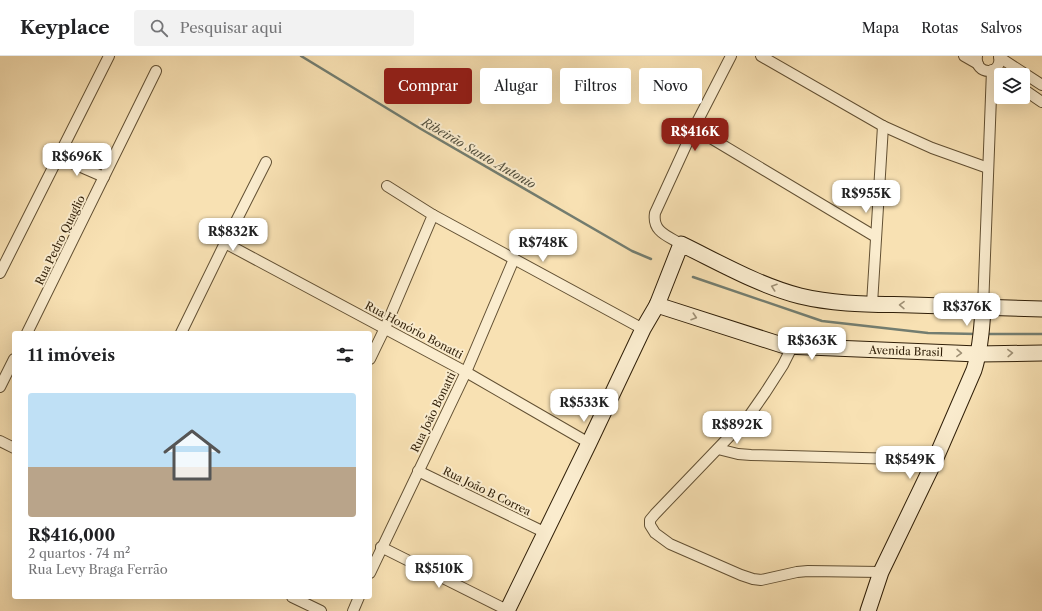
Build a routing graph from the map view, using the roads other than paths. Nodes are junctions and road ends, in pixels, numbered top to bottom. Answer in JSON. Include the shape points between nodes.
{"nodes":[{"id":1,"x":109,"y":56,"type":"edge"},
{"id":2,"x":731,"y":56,"type":"edge"},
{"id":3,"x":761,"y":56,"type":"edge"},
{"id":4,"x":964,"y":56,"type":"edge"},
{"id":5,"x":999,"y":56,"type":"edge"},
{"id":6,"x":977,"y":60,"type":"edge"},
{"id":7,"x":996,"y":68,"type":"edge"},
{"id":8,"x":156,"y":71,"type":"dead end"},
{"id":9,"x":994,"y":72,"type":"edge"},
{"id":10,"x":1042,"y":85,"type":"edge"},
{"id":11,"x":994,"y":86,"type":"edge"},
{"id":12,"x":1030,"y":94,"type":"edge"},
{"id":13,"x":1042,"y":102,"type":"edge"},
{"id":14,"x":883,"y":126,"type":"junction"},
{"id":15,"x":694,"y":128,"type":"junction"},
{"id":16,"x":58,"y":157,"type":"junction"},
{"id":17,"x":266,"y":162,"type":"dead end"},
{"id":18,"x":988,"y":168,"type":"junction"},
{"id":19,"x":104,"y":177,"type":"junction"},
{"id":20,"x":387,"y":186,"type":"dead end"},
{"id":21,"x":433,"y":215,"type":"junction"},
{"id":22,"x":876,"y":237,"type":"junction"},
{"id":23,"x":225,"y":243,"type":"junction"},
{"id":24,"x":681,"y":244,"type":"junction"},
{"id":25,"x":514,"y":259,"type":"junction"},
{"id":26,"x":0,"y":274,"type":"edge"},
{"id":27,"x":872,"y":304,"type":"junction"},
{"id":28,"x":657,"y":305,"type":"junction"},
{"id":29,"x":1042,"y":309,"type":"edge"},
{"id":30,"x":982,"y":310,"type":"junction"},
{"id":31,"x":385,"y":328,"type":"junction"},
{"id":32,"x":643,"y":329,"type":"junction"},
{"id":33,"x":28,"y":331,"type":"edge"},
{"id":34,"x":182,"y":331,"type":"edge"},
{"id":35,"x":792,"y":347,"type":"junction"},
{"id":36,"x":978,"y":349,"type":"junction"},
{"id":37,"x":1042,"y":353,"type":"edge"},
{"id":38,"x":372,"y":355,"type":"edge"},
{"id":39,"x":12,"y":363,"type":"edge"},
{"id":40,"x":466,"y":372,"type":"junction"},
{"id":41,"x":0,"y":387,"type":"edge"},
{"id":42,"x":0,"y":441,"type":"edge"},
{"id":43,"x":589,"y":443,"type":"junction"},
{"id":44,"x":12,"y":447,"type":"edge"},
{"id":45,"x":718,"y":449,"type":"junction"},
{"id":46,"x":935,"y":460,"type":"junction"},
{"id":47,"x":418,"y":471,"type":"junction"},
{"id":48,"x":546,"y":533,"type":"junction"},
{"id":49,"x":381,"y":547,"type":"junction"},
{"id":50,"x":372,"y":568,"type":"edge"},
{"id":51,"x":881,"y":572,"type":"junction"},
{"id":52,"x":296,"y":599,"type":"edge"},
{"id":53,"x":358,"y":599,"type":"edge"},
{"id":54,"x":321,"y":611,"type":"edge"},
{"id":55,"x":353,"y":611,"type":"edge"},
{"id":56,"x":507,"y":611,"type":"edge"},
{"id":57,"x":868,"y":611,"type":"edge"}],
"edges":[{"from":1,"to":16,"type":"street"},
{"from":2,"to":15,"type":"street"},
{"from":3,"to":14,"type":"street"},
{"from":4,"to":6,"type":"street"},
{"from":5,"to":7,"type":"street"},
{"from":5,"to":10,"type":"street"},
{"from":6,"to":9,"type":"street","via":[[980,68]]},
{"from":8,"to":19,"type":"street","name":"Rua Pedro Quaglio"},
{"from":11,"to":18,"type":"street"},
{"from":12,"to":13,"type":"street"},
{"from":14,"to":18,"type":"street","via":[[932,148]]},
{"from":14,"to":22,"type":"street"},
{"from":15,"to":22,"type":"street"},
{"from":15,"to":24,"type":"street","via":[[655,216],[659,231]]},
{"from":16,"to":19,"type":"street"},
{"from":16,"to":26,"type":"street"},
{"from":17,"to":23,"type":"street"},
{"from":18,"to":30,"type":"street"},
{"from":19,"to":33,"type":"street","name":"Rua Pedro Quaglio"},
{"from":20,"to":21,"type":"street"},
{"from":21,"to":25,"type":"street"},
{"from":21,"to":31,"type":"street"},
{"from":22,"to":27,"type":"street"},
{"from":23,"to":31,"type":"street","name":"Rua Honório Bonatti"},
{"from":23,"to":34,"type":"street"},
{"from":27,"to":24,"type":"main road","one_way":true,"via":[[822,300],[784,291],[739,273]]},
{"from":24,"to":28,"type":"main road"},
{"from":25,"to":32,"type":"street"},
{"from":25,"to":40,"type":"street","name":"Rua João Bonatti"},
{"from":30,"to":27,"type":"main road","one_way":true},
{"from":28,"to":32,"type":"main road"},
{"from":28,"to":35,"type":"main road","name":"Avenida Brasil","one_way":true},
{"from":29,"to":30,"type":"main road"},
{"from":30,"to":36,"type":"main road"},
{"from":31,"to":38,"type":"street"},
{"from":31,"to":40,"type":"street","name":"Rua Honório Bonatti"},
{"from":32,"to":43,"type":"main road"},
{"from":35,"to":36,"type":"main road","name":"Avenida Brasil","one_way":true},
{"from":35,"to":45,"type":"street","via":[[753,411]]},
{"from":36,"to":37,"type":"main road","name":"Avenida Brasil","one_way":true},
{"from":36,"to":46,"type":"main road","via":[[974,370]]},
{"from":39,"to":41,"type":"street"},
{"from":40,"to":43,"type":"street","name":"Rua Honório Bonatti"},
{"from":40,"to":47,"type":"street","name":"Rua João Bonatti"},
{"from":42,"to":44,"type":"street"},
{"from":43,"to":48,"type":"main road"},
{"from":45,"to":46,"type":"street","via":[[751,455]]},
{"from":45,"to":51,"type":"street","via":[[654,514],[650,525],[655,533],[670,544],[754,579],[761,580],[808,571]]},
{"from":46,"to":51,"type":"main road"},
{"from":47,"to":48,"type":"street","name":"Rua João B Correa"},
{"from":47,"to":49,"type":"street","name":"Rua João Bonatti"},
{"from":48,"to":56,"type":"main road"},
{"from":49,"to":50,"type":"street","name":"Rua João Bonatti"},
{"from":49,"to":56,"type":"street"},
{"from":51,"to":57,"type":"main road"},
{"from":52,"to":54,"type":"street"},
{"from":53,"to":55,"type":"street"}]}
